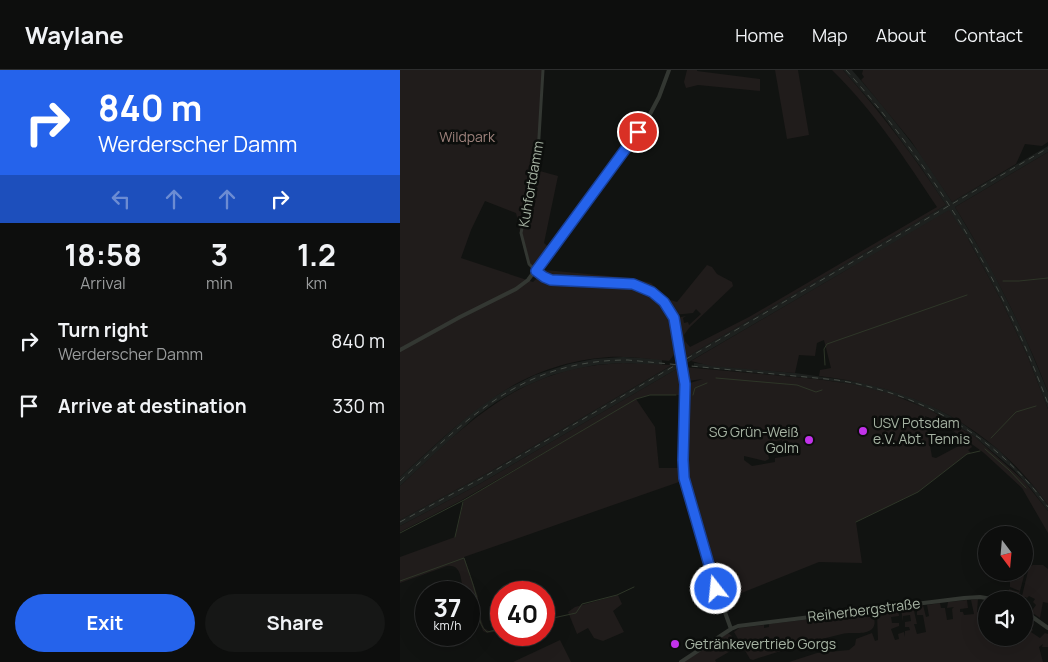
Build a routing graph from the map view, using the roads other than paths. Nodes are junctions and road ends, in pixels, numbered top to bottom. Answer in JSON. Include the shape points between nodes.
{"nodes":[{"id":1,"x":543,"y":70,"type":"edge"},
{"id":2,"x":669,"y":70,"type":"edge"},
{"id":3,"x":536,"y":271,"type":"junction"},
{"id":4,"x":400,"y":350,"type":"edge"},
{"id":5,"x":978,"y":597,"type":"edge"},
{"id":6,"x":1033,"y":617,"type":"edge"},
{"id":7,"x":731,"y":628,"type":"junction"},
{"id":8,"x":1048,"y":628,"type":"edge"},
{"id":9,"x":681,"y":662,"type":"edge"}],
"edges":[{"from":1,"to":3,"type":"street","name":"Kuhfortdamm","via":[[538,154],[521,234],[529,264]]},
{"from":2,"to":3,"type":"street","via":[[648,118]]},
{"from":3,"to":4,"type":"street","via":[[516,289]]},
{"from":3,"to":7,"type":"street","via":[[551,280],[620,282],[642,286],[659,297],[672,314],[685,384],[684,478],[713,579]]},
{"from":5,"to":7,"type":"street","name":"Reiherbergstraße"},
{"from":6,"to":8,"type":"street"},
{"from":7,"to":9,"type":"street"}]}
